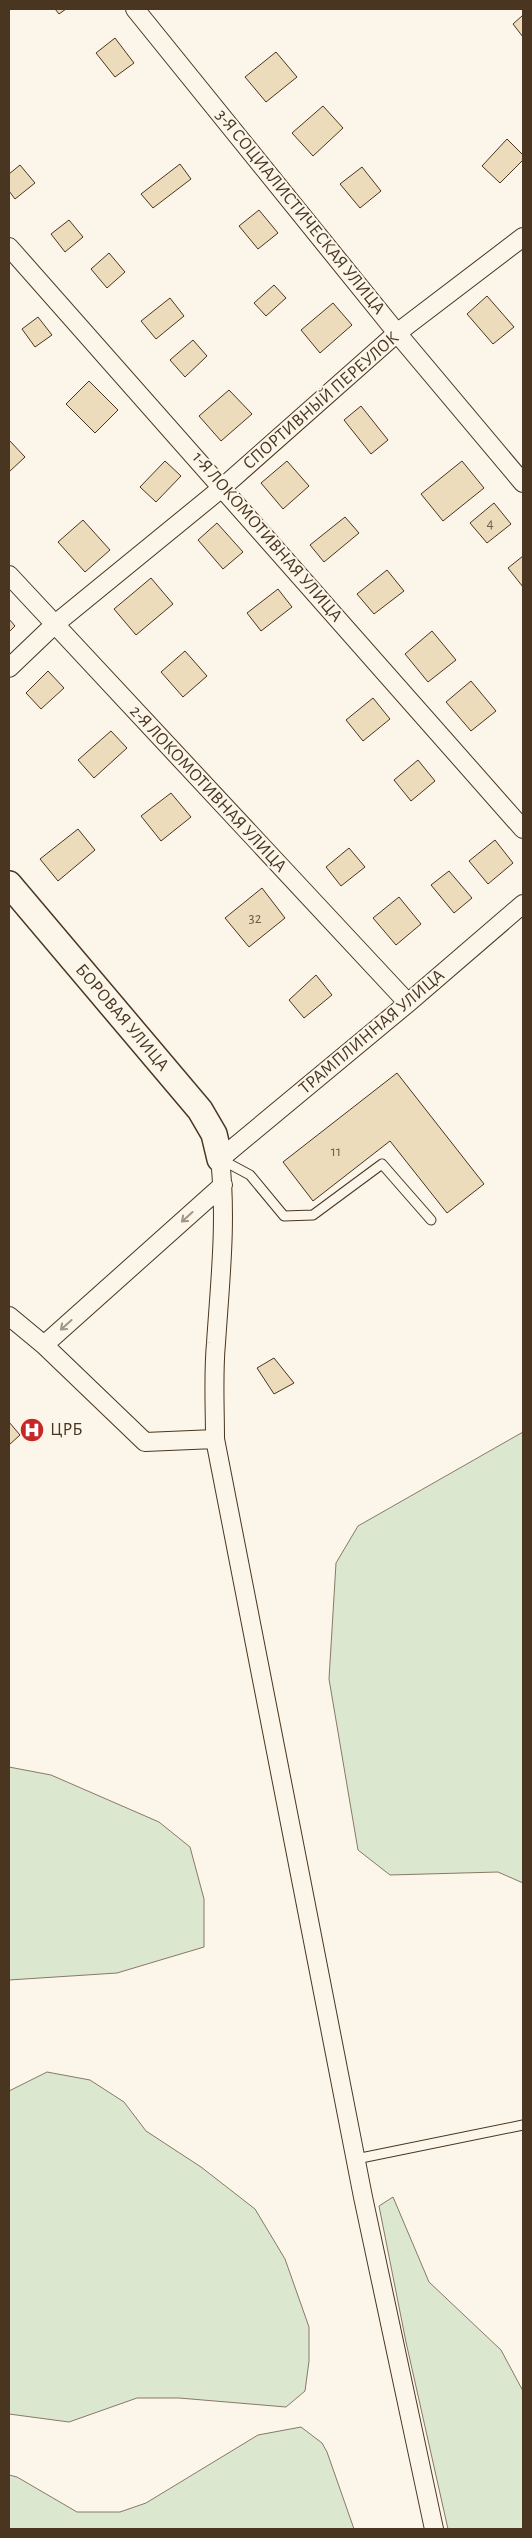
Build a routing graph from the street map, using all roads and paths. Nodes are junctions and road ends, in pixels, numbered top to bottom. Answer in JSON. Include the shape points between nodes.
{"nodes":[{"id":1,"x":135,"y":9,"type":"edge"},
{"id":2,"x":523,"y":237,"type":"edge"},
{"id":3,"x":9,"y":246,"type":"edge"},
{"id":4,"x":397,"y":333,"type":"junction"},
{"id":5,"x":523,"y":483,"type":"edge"},
{"id":6,"x":223,"y":487,"type":"junction"},
{"id":7,"x":9,"y":575,"type":"edge"},
{"id":8,"x":54,"y":625,"type":"junction"},
{"id":9,"x":9,"y":668,"type":"edge"},
{"id":10,"x":523,"y":829,"type":"edge"},
{"id":11,"x":9,"y":884,"type":"edge"},
{"id":12,"x":523,"y":904,"type":"edge"},
{"id":13,"x":408,"y":1004,"type":"junction"},
{"id":14,"x":220,"y":1159,"type":"junction"},
{"id":15,"x":223,"y":1185,"type":"junction"},
{"id":16,"x":431,"y":1220,"type":"dead end"},
{"id":17,"x":9,"y":1316,"type":"edge"},
{"id":18,"x":44,"y":1345,"type":"junction"},
{"id":19,"x":215,"y":1439,"type":"junction"},
{"id":20,"x":523,"y":2125,"type":"edge"},
{"id":21,"x":356,"y":2159,"type":"junction"},
{"id":22,"x":434,"y":2529,"type":"edge"}],
"edges":[{"from":1,"to":4,"type":"street","name":"3-Я СОЦИАЛИСТИЧЕСКАЯ УЛИЦА"},
{"from":2,"to":4,"type":"street","name":"СПОРТИВНЫЙ ПЕРЕУЛОК"},
{"from":3,"to":6,"type":"street","name":"1-Я ЛОКОМОТИВНАЯ УЛИЦА"},
{"from":4,"to":5,"type":"street","name":"3-Я СОЦИАЛИСТИЧЕСКАЯ УЛИЦА"},
{"from":4,"to":6,"type":"street","name":"СПОРТИВНЫЙ ПЕРЕУЛОК"},
{"from":6,"to":8,"type":"street","name":"СПОРТИВНЫЙ ПЕРЕУЛОК"},
{"from":6,"to":10,"type":"street","name":"1-Я ЛОКОМОТИВНАЯ УЛИЦА"},
{"from":7,"to":8,"type":"street","name":"2-Я ЛОКОМОТИВНАЯ УЛИЦА"},
{"from":8,"to":9,"type":"street","name":"СПОРТИВНЫЙ ПЕРЕУЛОК"},
{"from":8,"to":13,"type":"street","name":"2-Я ЛОКОМОТИВНАЯ УЛИЦА"},
{"from":11,"to":14,"type":"street","name":"БОРОВАЯ УЛИЦА","via":[[200,1110],[214,1134]]},
{"from":12,"to":13,"type":"street","name":"ТРАМПЛИННАЯ УЛИЦА"},
{"from":13,"to":14,"type":"street","name":"ТРАМПЛИННАЯ УЛИЦА"},
{"from":14,"to":15,"type":"street"},
{"from":14,"to":16,"type":"lane","via":[[250,1175],[284,1216],[313,1215],[382,1164]]},
{"from":15,"to":18,"type":"street","one_way":true},
{"from":15,"to":19,"type":"street","via":[[222,1260],[215,1345]]},
{"from":17,"to":18,"type":"street"},
{"from":18,"to":19,"type":"street","via":[[145,1442]]},
{"from":19,"to":21,"type":"street"},
{"from":20,"to":21,"type":"lane"},
{"from":21,"to":22,"type":"street"}]}
